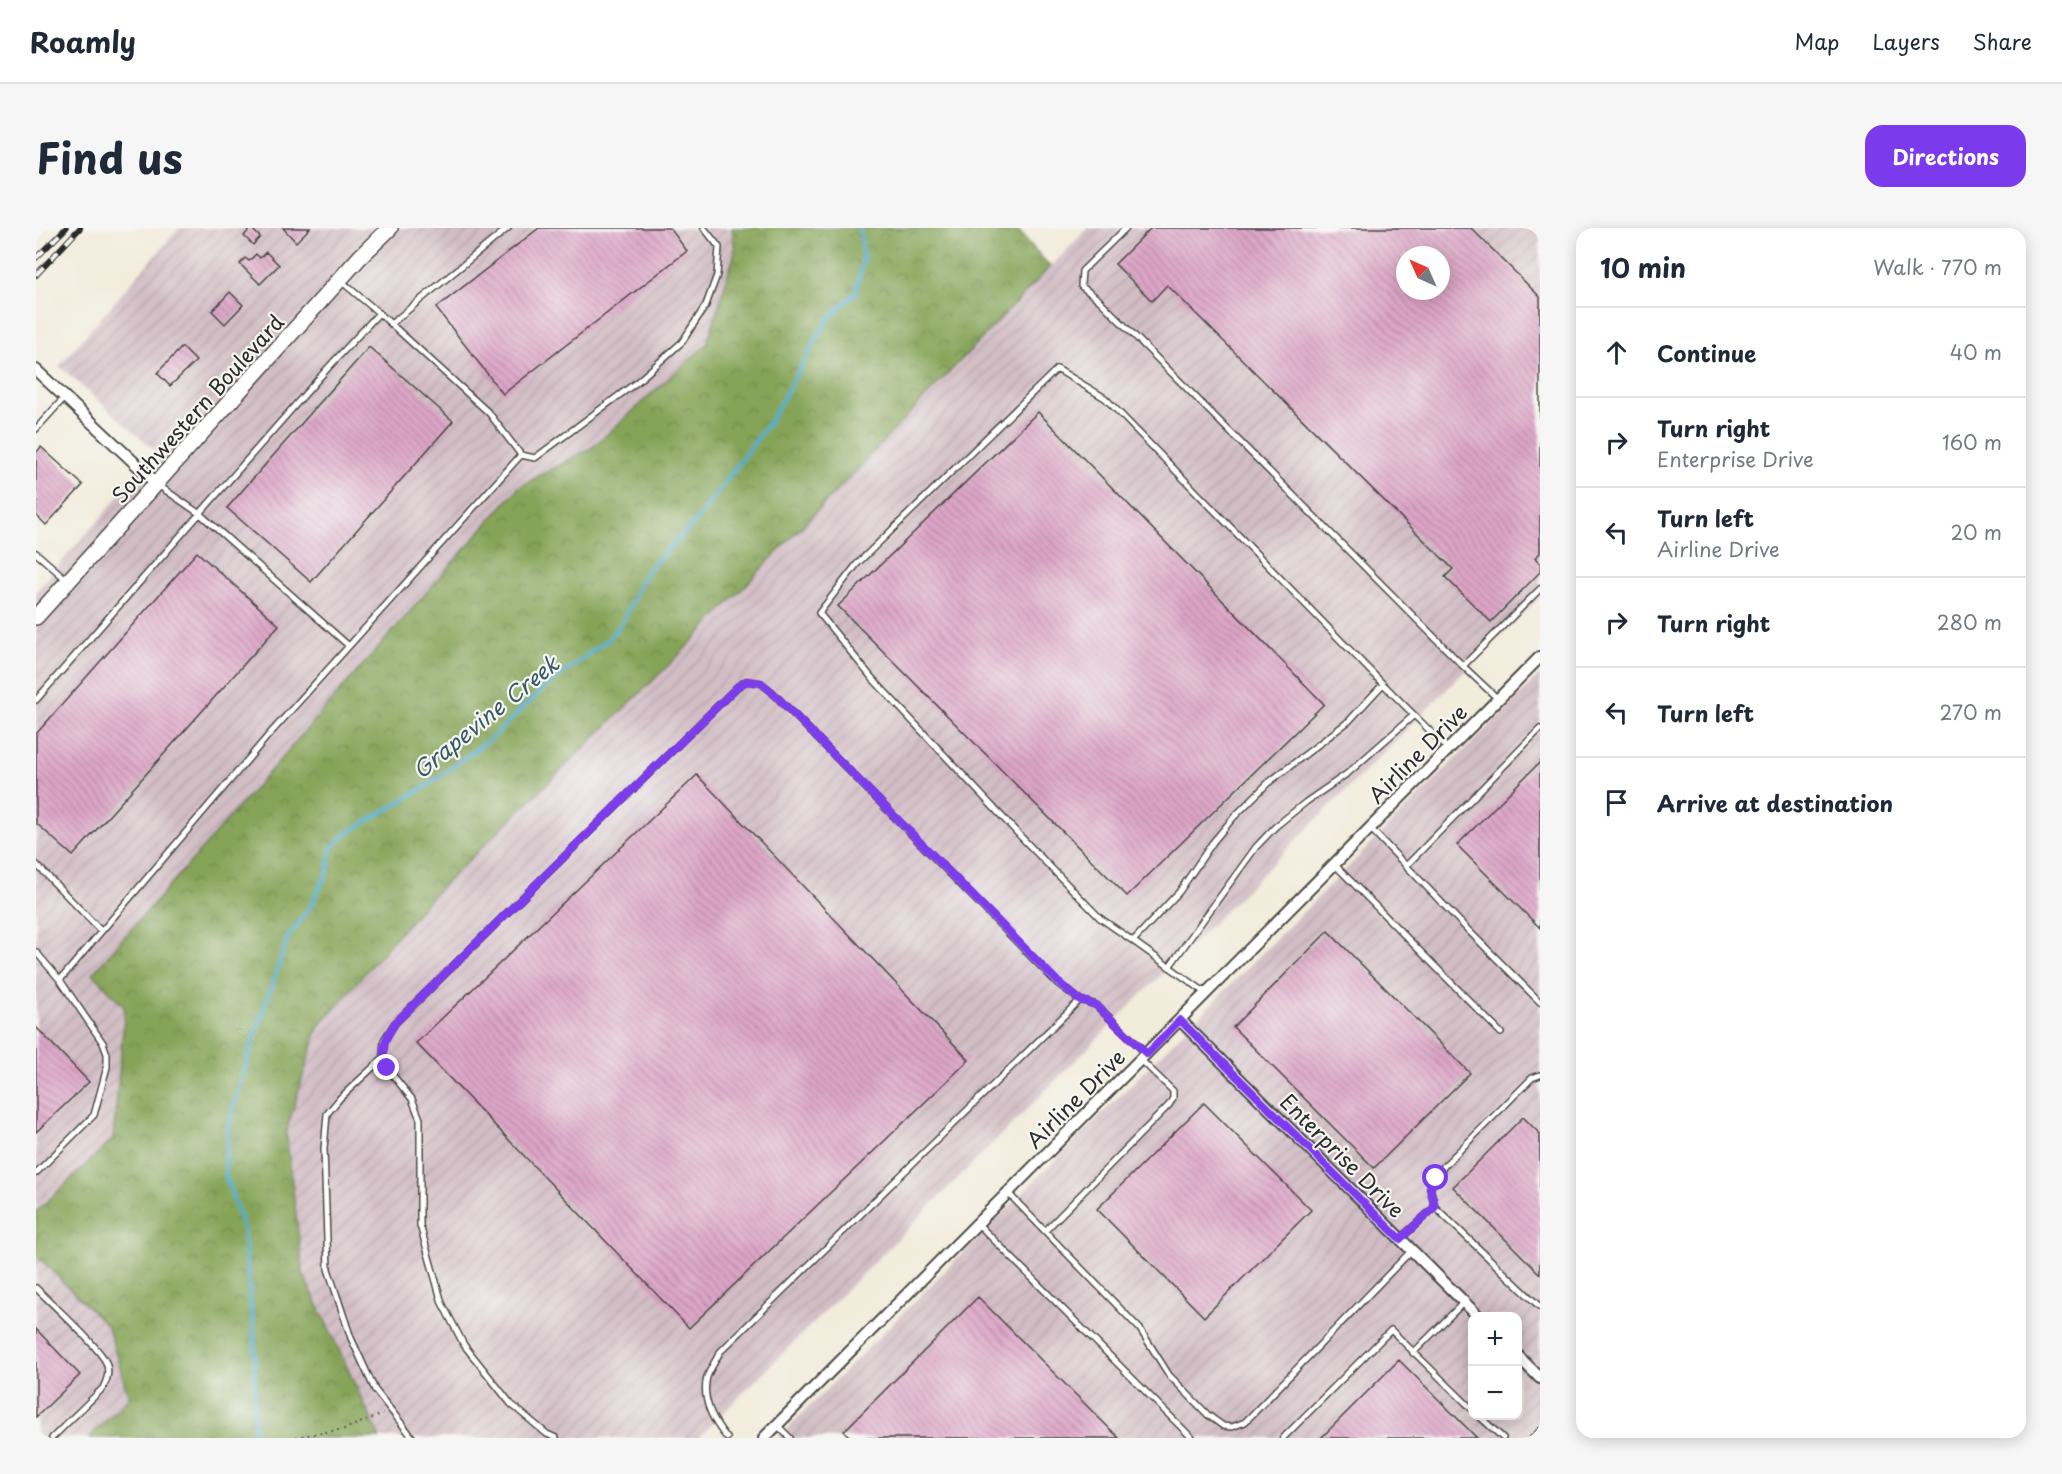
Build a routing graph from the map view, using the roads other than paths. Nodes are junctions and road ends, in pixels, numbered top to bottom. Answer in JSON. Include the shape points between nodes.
{"nodes":[{"id":1,"x":508,"y":228,"type":"edge"},
{"id":2,"x":704,"y":228,"type":"edge"},
{"id":3,"x":1126,"y":228,"type":"edge"},
{"id":4,"x":384,"y":230,"type":"edge"},
{"id":5,"x":339,"y":280,"type":"junction"},
{"id":6,"x":379,"y":313,"type":"junction"},
{"id":7,"x":391,"y":324,"type":"junction"},
{"id":8,"x":36,"y":369,"type":"edge"},
{"id":9,"x":65,"y":397,"type":"junction"},
{"id":10,"x":36,"y":429,"type":"edge"},
{"id":11,"x":521,"y":455,"type":"junction"},
{"id":12,"x":157,"y":484,"type":"junction"},
{"id":13,"x":200,"y":514,"type":"junction"},
{"id":14,"x":36,"y":553,"type":"edge"},
{"id":15,"x":68,"y":581,"type":"junction"},
{"id":16,"x":1540,"y":589,"type":"edge"},
{"id":17,"x":36,"y":617,"type":"edge"},
{"id":18,"x":349,"y":646,"type":"junction"},
{"id":19,"x":1540,"y":657,"type":"edge"},
{"id":20,"x":1463,"y":666,"type":"junction"},
{"id":21,"x":1383,"y":684,"type":"junction"},
{"id":22,"x":1498,"y":699,"type":"junction"},
{"id":23,"x":36,"y":700,"type":"edge"},
{"id":24,"x":1414,"y":715,"type":"junction"},
{"id":25,"x":1540,"y":729,"type":"edge"},
{"id":26,"x":1448,"y":749,"type":"junction"},
{"id":27,"x":1370,"y":828,"type":"junction"},
{"id":28,"x":36,"y":864,"type":"edge"},
{"id":29,"x":1334,"y":864,"type":"junction"},
{"id":30,"x":1406,"y":866,"type":"junction"},
{"id":31,"x":101,"y":931,"type":"junction"},
{"id":32,"x":1133,"y":941,"type":"junction"},
{"id":33,"x":36,"y":952,"type":"edge"},
{"id":34,"x":1169,"y":967,"type":"junction"},
{"id":35,"x":60,"y":980,"type":"junction"},
{"id":36,"x":1206,"y":993,"type":"junction"},
{"id":37,"x":1080,"y":1000,"type":"junction"},
{"id":38,"x":1540,"y":1002,"type":"edge"},
{"id":39,"x":1180,"y":1020,"type":"junction"},
{"id":40,"x":1501,"y":1033,"type":"dead end"},
{"id":41,"x":1144,"y":1057,"type":"junction"},
{"id":42,"x":383,"y":1058,"type":"junction"},
{"id":43,"x":1540,"y":1075,"type":"edge"},
{"id":44,"x":36,"y":1173,"type":"edge"},
{"id":45,"x":1008,"y":1193,"type":"junction"},
{"id":46,"x":1435,"y":1207,"type":"junction"},
{"id":47,"x":978,"y":1224,"type":"junction"},
{"id":48,"x":1045,"y":1231,"type":"junction"},
{"id":49,"x":1400,"y":1239,"type":"junction"},
{"id":50,"x":1411,"y":1251,"type":"junction"},
{"id":51,"x":36,"y":1288,"type":"edge"},
{"id":52,"x":1464,"y":1302,"type":"junction"},
{"id":53,"x":1540,"y":1307,"type":"edge"},
{"id":54,"x":1473,"y":1312,"type":"edge"},
{"id":55,"x":1413,"y":1353,"type":"junction"},
{"id":56,"x":1522,"y":1360,"type":"edge"},
{"id":57,"x":1540,"y":1378,"type":"edge"},
{"id":58,"x":1468,"y":1404,"type":"edge"},
{"id":59,"x":1483,"y":1420,"type":"edge"},
{"id":60,"x":777,"y":1425,"type":"junction"},
{"id":61,"x":1540,"y":1431,"type":"edge"},
{"id":62,"x":52,"y":1438,"type":"edge"},
{"id":63,"x":412,"y":1438,"type":"edge"},
{"id":64,"x":556,"y":1438,"type":"edge"},
{"id":65,"x":727,"y":1438,"type":"edge"},
{"id":66,"x":764,"y":1438,"type":"edge"},
{"id":67,"x":790,"y":1438,"type":"edge"},
{"id":68,"x":1192,"y":1438,"type":"edge"},
{"id":69,"x":1283,"y":1438,"type":"edge"},
{"id":70,"x":1503,"y":1438,"type":"edge"},
{"id":71,"x":1533,"y":1438,"type":"edge"}],
"edges":[{"from":1,"to":7,"type":"lane"},
{"from":2,"to":11,"type":"lane","via":[[719,247],[717,275],[706,305],[682,342],[637,382],[535,458]]},
{"from":3,"to":20,"type":"lane","via":[[1082,271],[1081,286]]},
{"from":4,"to":5,"type":"street","name":"Southwestern Boulevard"},
{"from":5,"to":6,"type":"lane"},
{"from":5,"to":12,"type":"street","name":"Southwestern Boulevard"},
{"from":6,"to":7,"type":"lane"},
{"from":6,"to":13,"type":"lane"},
{"from":7,"to":11,"type":"lane","via":[[489,413]]},
{"from":8,"to":9,"type":"street"},
{"from":9,"to":10,"type":"lane"},
{"from":9,"to":12,"type":"street"},
{"from":11,"to":18,"type":"lane"},
{"from":12,"to":13,"type":"lane"},
{"from":12,"to":15,"type":"street","name":"Southwestern Boulevard"},
{"from":13,"to":18,"type":"lane"},
{"from":13,"to":23,"type":"lane"},
{"from":14,"to":15,"type":"lane"},
{"from":15,"to":17,"type":"street","name":"Southwestern Boulevard"},
{"from":16,"to":20,"type":"lane"},
{"from":18,"to":31,"type":"lane"},
{"from":19,"to":22,"type":"street","name":"Airline Drive"},
{"from":20,"to":22,"type":"lane"},
{"from":21,"to":24,"type":"lane"},
{"from":21,"to":32,"type":"lane","via":[[1349,721],[1268,783],[1234,817],[1179,892]]},
{"from":21,"to":32,"type":"lane","via":[[1105,398],[1057,369],[857,564],[819,613],[872,678],[1024,840],[1100,918]]},
{"from":22,"to":26,"type":"street","name":"Airline Drive"},
{"from":24,"to":26,"type":"lane"},
{"from":24,"to":34,"type":"lane","via":[[1275,827],[1256,847]]},
{"from":25,"to":30,"type":"lane"},
{"from":26,"to":27,"type":"street","name":"Airline Drive"},
{"from":27,"to":29,"type":"street","name":"Airline Drive"},
{"from":27,"to":30,"type":"lane"},
{"from":28,"to":31,"type":"lane"},
{"from":29,"to":36,"type":"street","name":"Airline Drive"},
{"from":29,"to":40,"type":"lane"},
{"from":30,"to":38,"type":"lane"},
{"from":31,"to":35,"type":"lane"},
{"from":32,"to":34,"type":"lane"},
{"from":33,"to":35,"type":"lane"},
{"from":34,"to":36,"type":"lane"},
{"from":35,"to":44,"type":"lane","via":[[103,1043],[107,1067],[93,1115]]},
{"from":36,"to":39,"type":"street","name":"Airline Drive"},
{"from":37,"to":41,"type":"lane","via":[[1096,1005]]},
{"from":37,"to":42,"type":"lane","via":[[771,691],[761,683],[747,681],[644,776],[395,1023],[384,1040]]},
{"from":37,"to":65,"type":"lane","via":[[720,1352],[707,1378],[706,1403],[715,1424]]},
{"from":39,"to":41,"type":"street","name":"Airline Drive"},
{"from":39,"to":49,"type":"street","name":"Enterprise Drive"},
{"from":41,"to":45,"type":"street","name":"Airline Drive"},
{"from":41,"to":48,"type":"lane","via":[[1173,1091],[1170,1105]]},
{"from":42,"to":63,"type":"lane","via":[[327,1114],[324,1149],[328,1269],[351,1338],[375,1390]]},
{"from":42,"to":64,"type":"lane","via":[[412,1099],[420,1119],[420,1225],[442,1303],[464,1345],[511,1404]]},
{"from":43,"to":46,"type":"lane","via":[[1532,1078],[1444,1166],[1430,1188]]},
{"from":45,"to":47,"type":"street","name":"Airline Drive"},
{"from":45,"to":48,"type":"lane"},
{"from":46,"to":49,"type":"lane"},
{"from":46,"to":53,"type":"lane"},
{"from":47,"to":60,"type":"street","name":"Airline Drive"},
{"from":47,"to":68,"type":"lane"},
{"from":48,"to":50,"type":"lane","via":[[1140,1329],[1169,1376],[1208,1415],[1223,1426],[1233,1427],[1245,1422]]},
{"from":49,"to":50,"type":"street","name":"Enterprise Drive"},
{"from":50,"to":52,"type":"street","name":"Enterprise Drive"},
{"from":51,"to":62,"type":"lane","via":[[96,1349],[107,1366],[104,1388]]},
{"from":52,"to":54,"type":"street","name":"Enterprise Drive"},
{"from":52,"to":55,"type":"lane"},
{"from":55,"to":58,"type":"lane"},
{"from":55,"to":69,"type":"lane","via":[[1391,1330]]},
{"from":56,"to":57,"type":"street"},
{"from":59,"to":70,"type":"lane"},
{"from":60,"to":66,"type":"street","name":"Airline Drive"},
{"from":60,"to":67,"type":"lane"},
{"from":61,"to":71,"type":"lane"}]}
